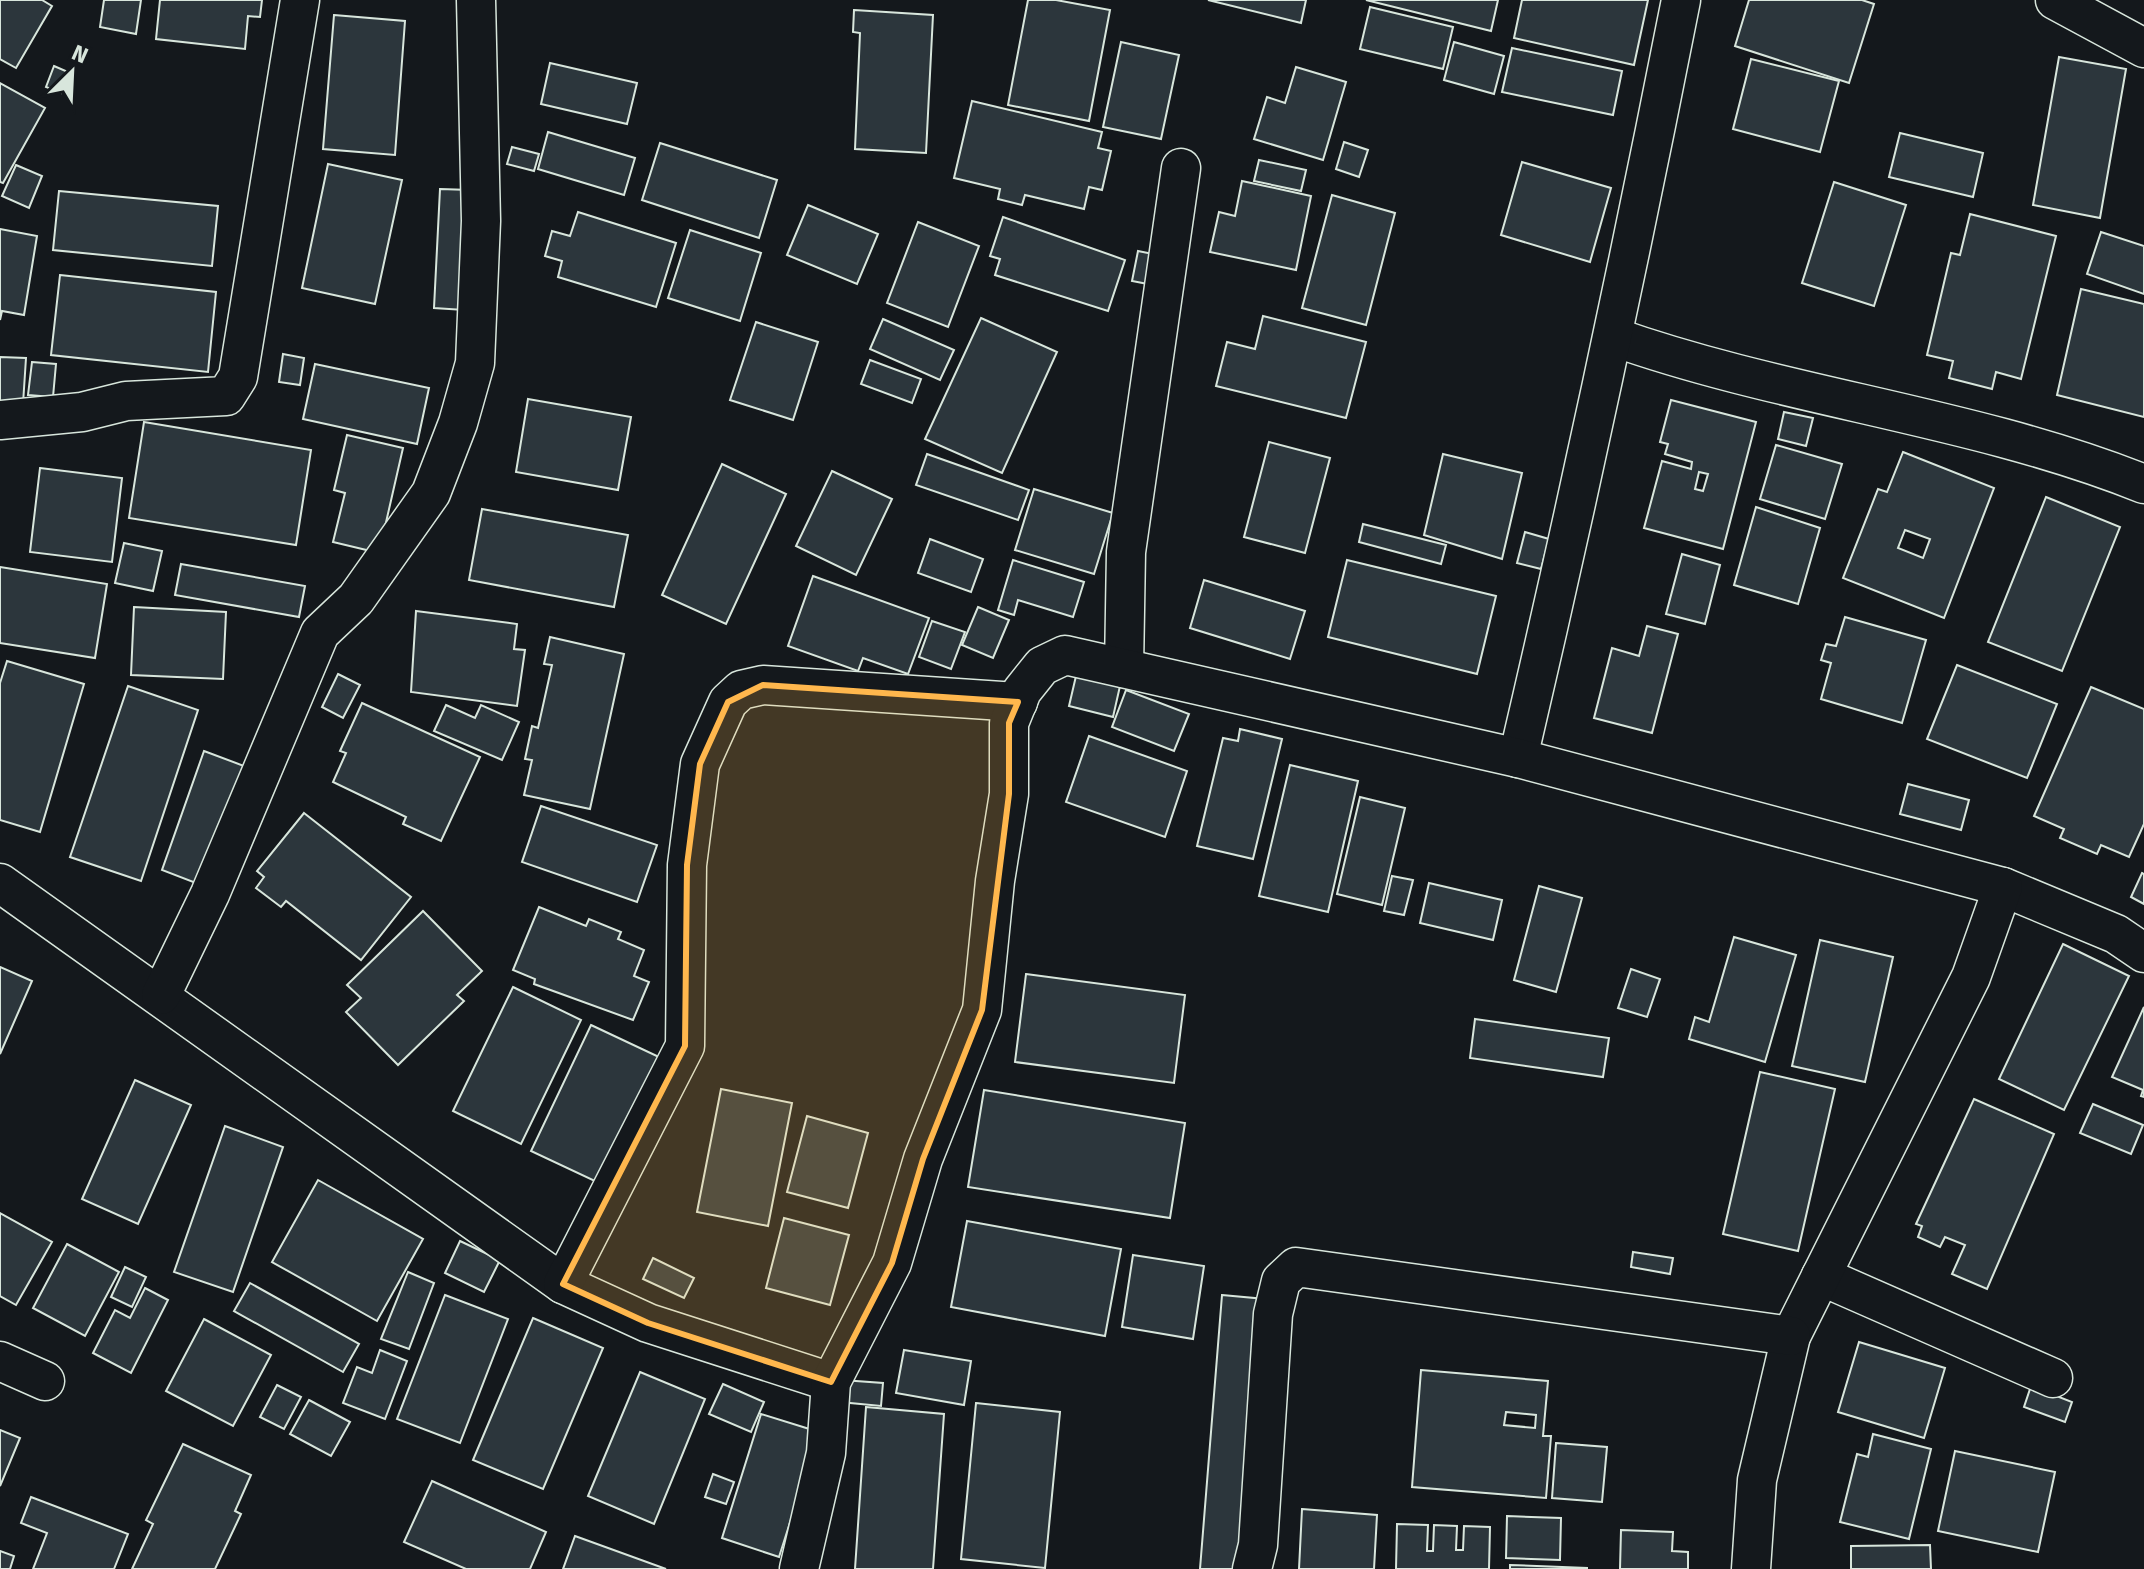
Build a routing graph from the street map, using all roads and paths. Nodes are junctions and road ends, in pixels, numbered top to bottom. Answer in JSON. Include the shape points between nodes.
{"nodes":[{"id":1,"x":300,"y":0,"type":"edge"},
{"id":2,"x":476,"y":0,"type":"edge"},
{"id":3,"x":1681,"y":0,"type":"edge"},
{"id":4,"x":2055,"y":0,"type":"edge"},
{"id":5,"x":2144,"y":48,"type":"edge"},
{"id":6,"x":1181,"y":168,"type":"dead end"},
{"id":7,"x":1614,"y":337,"type":"junction"},
{"id":8,"x":0,"y":420,"type":"edge"},
{"id":9,"x":2144,"y":484,"type":"edge"},
{"id":10,"x":1124,"y":668,"type":"junction"},
{"id":11,"x":1018,"y":702,"type":"junction"},
{"id":12,"x":1518,"y":758,"type":"junction"},
{"id":13,"x":0,"y":883,"type":"edge"},
{"id":14,"x":2003,"y":887,"type":"junction"},
{"id":15,"x":2144,"y":953,"type":"edge"},
{"id":16,"x":161,"y":995,"type":"junction"},
{"id":17,"x":1821,"y":1276,"type":"junction"},
{"id":18,"x":563,"y":1284,"type":"junction"},
{"id":19,"x":1791,"y":1336,"type":"junction"},
{"id":20,"x":0,"y":1361,"type":"edge"},
{"id":21,"x":2053,"y":1378,"type":"dead end"},
{"id":22,"x":45,"y":1381,"type":"dead end"},
{"id":23,"x":831,"y":1382,"type":"junction"},
{"id":24,"x":799,"y":1569,"type":"edge"},
{"id":25,"x":1252,"y":1569,"type":"edge"},
{"id":26,"x":1751,"y":1569,"type":"edge"}],
"edges":[{"from":1,"to":8,"type":"street","via":[[238,377],[226,396],[126,401],[82,412]]},
{"from":2,"to":16,"type":"street","via":[[481,221],[475,363],[458,423],[431,493],[356,599],[320,633],[210,894]]},
{"from":3,"to":7,"type":"street"},
{"from":4,"to":5,"type":"street"},
{"from":6,"to":10,"type":"street","via":[[1126,552]]},
{"from":7,"to":9,"type":"street","via":[[1690,363],[2065,455]]},
{"from":7,"to":12,"type":"street"},
{"from":10,"to":11,"type":"street","via":[[1065,655],[1042,666]]},
{"from":10,"to":12,"type":"street"},
{"from":11,"to":18,"type":"street","via":[[763,685],[741,690],[728,702],[700,764],[687,865],[685,1046]]},
{"from":11,"to":23,"type":"street","via":[[1009,723],[1009,794],[982,1010],[923,1159],[892,1263]]},
{"from":12,"to":14,"type":"street"},
{"from":13,"to":16,"type":"street"},
{"from":14,"to":15,"type":"street","via":[[2116,934]]},
{"from":14,"to":17,"type":"street","via":[[1971,977]]},
{"from":16,"to":18,"type":"street"},
{"from":17,"to":19,"type":"street"},
{"from":17,"to":21,"type":"street"},
{"from":18,"to":23,"type":"street","via":[[648,1323]]},
{"from":19,"to":25,"type":"street","via":[[1296,1267],[1281,1281],[1273,1314],[1258,1545]]},
{"from":19,"to":26,"type":"street","via":[[1757,1480]]},
{"from":20,"to":22,"type":"street"},
{"from":23,"to":24,"type":"street","via":[[826,1453]]}]}
